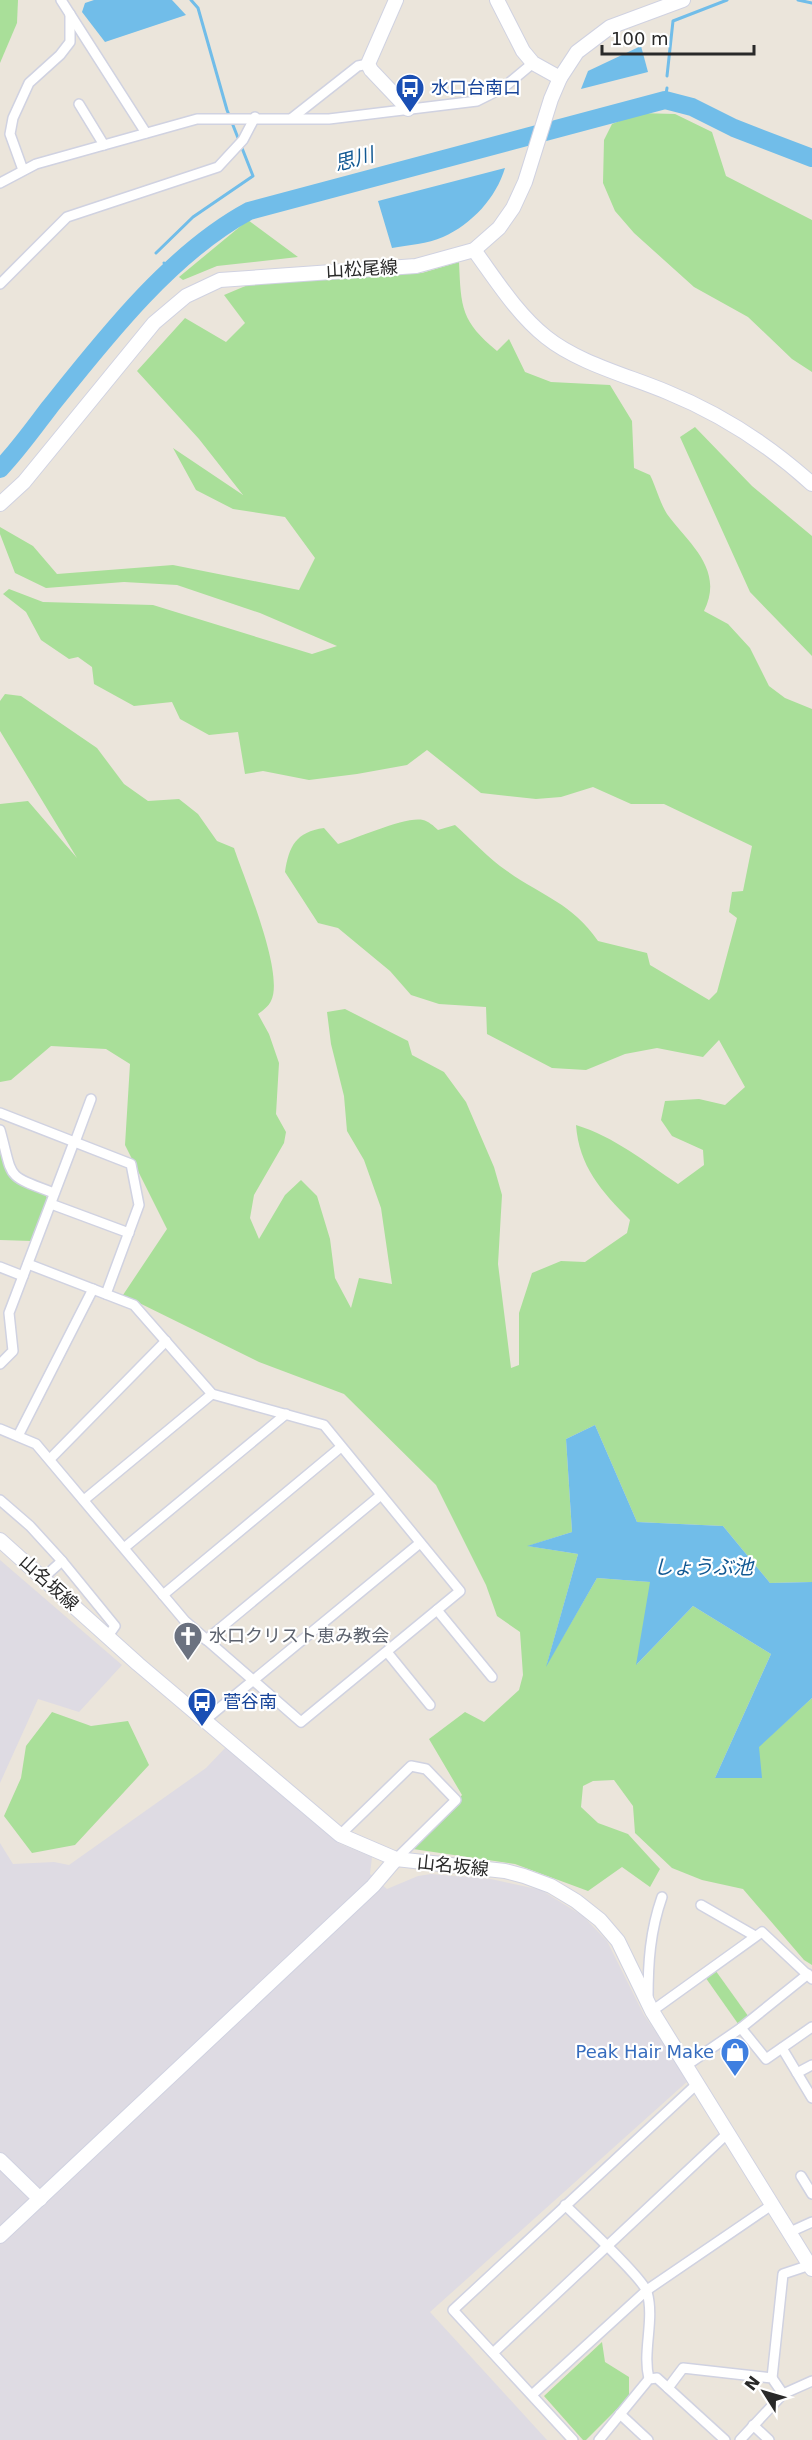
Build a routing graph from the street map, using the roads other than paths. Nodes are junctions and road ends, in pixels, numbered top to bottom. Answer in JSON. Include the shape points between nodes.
{"nodes":[{"id":1,"x":396,"y":0,"type":"edge"},
{"id":2,"x":497,"y":0,"type":"edge"},
{"id":3,"x":683,"y":0,"type":"edge"},
{"id":4,"x":64,"y":1,"type":"edge"},
{"id":5,"x":70,"y":14,"type":"junction"},
{"id":6,"x":533,"y":63,"type":"junction"},
{"id":7,"x":368,"y":64,"type":"junction"},
{"id":8,"x":560,"y":78,"type":"junction"},
{"id":9,"x":79,"y":104,"type":"dead end"},
{"id":10,"x":408,"y":110,"type":"junction"},
{"id":11,"x":255,"y":117,"type":"junction"},
{"id":12,"x":292,"y":118,"type":"junction"},
{"id":13,"x":146,"y":133,"type":"junction"},
{"id":14,"x":104,"y":145,"type":"junction"},
{"id":15,"x":23,"y":170,"type":"junction"},
{"id":16,"x":0,"y":183,"type":"edge"},
{"id":17,"x":474,"y":250,"type":"junction"},
{"id":18,"x":0,"y":284,"type":"edge"},
{"id":19,"x":812,"y":484,"type":"edge"},
{"id":20,"x":0,"y":504,"type":"edge"},
{"id":21,"x":91,"y":1099,"type":"dead end"},
{"id":22,"x":0,"y":1113,"type":"edge"},
{"id":23,"x":0,"y":1130,"type":"edge"},
{"id":24,"x":74,"y":1142,"type":"junction"},
{"id":25,"x":54,"y":1193,"type":"junction"},
{"id":26,"x":51,"y":1204,"type":"junction"},
{"id":27,"x":129,"y":1233,"type":"junction"},
{"id":28,"x":28,"y":1264,"type":"junction"},
{"id":29,"x":0,"y":1267,"type":"edge"},
{"id":30,"x":23,"y":1276,"type":"junction"},
{"id":31,"x":93,"y":1289,"type":"junction"},
{"id":32,"x":106,"y":1294,"type":"junction"},
{"id":33,"x":9,"y":1313,"type":"junction"},
{"id":34,"x":0,"y":1321,"type":"edge"},
{"id":35,"x":166,"y":1341,"type":"junction"},
{"id":36,"x":0,"y":1364,"type":"edge"},
{"id":37,"x":212,"y":1394,"type":"junction"},
{"id":38,"x":285,"y":1414,"type":"junction"},
{"id":39,"x":0,"y":1429,"type":"edge"},
{"id":40,"x":18,"y":1436,"type":"junction"},
{"id":41,"x":341,"y":1447,"type":"junction"},
{"id":42,"x":50,"y":1459,"type":"junction"},
{"id":43,"x":381,"y":1495,"type":"junction"},
{"id":44,"x":0,"y":1500,"type":"edge"},
{"id":45,"x":84,"y":1500,"type":"junction"},
{"id":46,"x":0,"y":1540,"type":"edge"},
{"id":47,"x":420,"y":1543,"type":"junction"},
{"id":48,"x":123,"y":1548,"type":"junction"},
{"id":49,"x":62,"y":1561,"type":"junction"},
{"id":50,"x":43,"y":1578,"type":"junction"},
{"id":51,"x":163,"y":1595,"type":"junction"},
{"id":52,"x":437,"y":1610,"type":"junction"},
{"id":53,"x":108,"y":1635,"type":"junction"},
{"id":54,"x":206,"y":1640,"type":"junction"},
{"id":55,"x":387,"y":1652,"type":"junction"},
{"id":56,"x":492,"y":1677,"type":"dead end"},
{"id":57,"x":252,"y":1681,"type":"junction"},
{"id":58,"x":430,"y":1705,"type":"dead end"},
{"id":59,"x":205,"y":1720,"type":"junction"},
{"id":60,"x":340,"y":1835,"type":"junction"},
{"id":61,"x":396,"y":1859,"type":"junction"},
{"id":62,"x":662,"y":1897,"type":"dead end"},
{"id":63,"x":701,"y":1905,"type":"dead end"},
{"id":64,"x":755,"y":1936,"type":"junction"},
{"id":65,"x":810,"y":1976,"type":"edge"},
{"id":66,"x":650,"y":2008,"type":"junction"},
{"id":67,"x":812,"y":2027,"type":"edge"},
{"id":68,"x":741,"y":2028,"type":"junction"},
{"id":69,"x":782,"y":2048,"type":"junction"},
{"id":70,"x":687,"y":2064,"type":"junction"},
{"id":71,"x":812,"y":2065,"type":"edge"},
{"id":72,"x":797,"y":2073,"type":"junction"},
{"id":73,"x":698,"y":2083,"type":"junction"},
{"id":74,"x":812,"y":2098,"type":"edge"},
{"id":75,"x":729,"y":2132,"type":"junction"},
{"id":76,"x":0,"y":2160,"type":"edge"},
{"id":77,"x":801,"y":2176,"type":"dead end"},
{"id":78,"x":812,"y":2194,"type":"edge"},
{"id":79,"x":40,"y":2199,"type":"junction"},
{"id":80,"x":565,"y":2205,"type":"junction"},
{"id":81,"x":773,"y":2205,"type":"junction"},
{"id":82,"x":812,"y":2222,"type":"edge"},
{"id":83,"x":790,"y":2232,"type":"junction"},
{"id":84,"x":0,"y":2236,"type":"edge"},
{"id":85,"x":608,"y":2247,"type":"junction"},
{"id":86,"x":811,"y":2267,"type":"edge"},
{"id":87,"x":647,"y":2290,"type":"junction"},
{"id":88,"x":493,"y":2353,"type":"junction"},
{"id":89,"x":772,"y":2378,"type":"junction"},
{"id":90,"x":649,"y":2379,"type":"junction"},
{"id":91,"x":812,"y":2381,"type":"edge"},
{"id":92,"x":668,"y":2388,"type":"junction"},
{"id":93,"x":533,"y":2394,"type":"junction"},
{"id":94,"x":783,"y":2394,"type":"junction"},
{"id":95,"x":620,"y":2414,"type":"junction"},
{"id":96,"x":753,"y":2425,"type":"junction"},
{"id":97,"x":573,"y":2440,"type":"edge"},
{"id":98,"x":599,"y":2440,"type":"edge"},
{"id":99,"x":648,"y":2440,"type":"edge"},
{"id":100,"x":725,"y":2440,"type":"edge"},
{"id":101,"x":740,"y":2440,"type":"edge"},
{"id":102,"x":769,"y":2440,"type":"edge"}],
"edges":[{"from":1,"to":7,"type":"main road"},
{"from":2,"to":6,"type":"main road"},
{"from":3,"to":8,"type":"main road","name":"山松尾線","via":[[610,27],[577,52]]},
{"from":4,"to":5,"type":"street"},
{"from":5,"to":13,"type":"street"},
{"from":5,"to":15,"type":"street","via":[[70,42],[60,56],[28,83],[13,118],[10,134]]},
{"from":6,"to":8,"type":"main road"},
{"from":6,"to":10,"type":"street","via":[[503,88],[477,101]]},
{"from":7,"to":10,"type":"main road"},
{"from":7,"to":12,"type":"street","via":[[357,66]]},
{"from":8,"to":17,"type":"main road","name":"山松尾線","via":[[513,208],[499,228]]},
{"from":9,"to":14,"type":"street"},
{"from":10,"to":12,"type":"street"},
{"from":11,"to":12,"type":"street"},
{"from":11,"to":13,"type":"street","via":[[197,119]]},
{"from":11,"to":18,"type":"street","via":[[239,144],[218,167],[67,217]]},
{"from":13,"to":14,"type":"street"},
{"from":14,"to":15,"type":"street"},
{"from":15,"to":16,"type":"street"},
{"from":17,"to":19,"type":"main road","via":[[519,310],[547,338],[578,356],[716,414],[763,444]]},
{"from":17,"to":20,"type":"main road","name":"山松尾線","via":[[416,266],[220,280],[186,296],[154,323],[24,482]]},
{"from":21,"to":24,"type":"street"},
{"from":22,"to":24,"type":"street"},
{"from":23,"to":25,"type":"street","via":[[8,1166],[16,1179]]},
{"from":24,"to":25,"type":"street"},
{"from":24,"to":27,"type":"street","via":[[131,1164],[139,1205]]},
{"from":25,"to":26,"type":"street"},
{"from":26,"to":27,"type":"street"},
{"from":26,"to":28,"type":"street"},
{"from":27,"to":32,"type":"street"},
{"from":28,"to":30,"type":"street"},
{"from":28,"to":31,"type":"street"},
{"from":29,"to":30,"type":"street"},
{"from":30,"to":33,"type":"street"},
{"from":31,"to":32,"type":"street"},
{"from":31,"to":40,"type":"street"},
{"from":32,"to":35,"type":"street","via":[[134,1305]]},
{"from":33,"to":34,"type":"street"},
{"from":33,"to":36,"type":"street","via":[[13,1351]]},
{"from":35,"to":37,"type":"street"},
{"from":35,"to":42,"type":"street"},
{"from":37,"to":38,"type":"street"},
{"from":37,"to":45,"type":"street"},
{"from":38,"to":41,"type":"street","via":[[324,1425]]},
{"from":38,"to":48,"type":"street"},
{"from":39,"to":40,"type":"street"},
{"from":40,"to":42,"type":"street","via":[[36,1444]]},
{"from":41,"to":43,"type":"street"},
{"from":41,"to":51,"type":"street"},
{"from":42,"to":45,"type":"street"},
{"from":43,"to":47,"type":"street"},
{"from":43,"to":54,"type":"street"},
{"from":44,"to":49,"type":"street"},
{"from":45,"to":48,"type":"street"},
{"from":46,"to":50,"type":"main road","name":"山名坂線"},
{"from":47,"to":52,"type":"street","via":[[460,1591]]},
{"from":47,"to":57,"type":"street"},
{"from":48,"to":51,"type":"street"},
{"from":49,"to":50,"type":"street"},
{"from":49,"to":53,"type":"street","via":[[115,1626]]},
{"from":50,"to":53,"type":"main road","name":"山名坂線"},
{"from":51,"to":54,"type":"street"},
{"from":52,"to":55,"type":"street"},
{"from":52,"to":56,"type":"street"},
{"from":53,"to":59,"type":"main road","name":"山名坂線"},
{"from":54,"to":57,"type":"street"},
{"from":55,"to":57,"type":"street","via":[[301,1722]]},
{"from":55,"to":58,"type":"street"},
{"from":57,"to":59,"type":"street"},
{"from":59,"to":60,"type":"main road","name":"山名坂線"},
{"from":60,"to":61,"type":"main road","name":"山名坂線"},
{"from":60,"to":61,"type":"street","via":[[411,1766],[426,1769],[456,1800]]},
{"from":61,"to":66,"type":"main road","name":"山名坂線","via":[[505,1871],[551,1886],[576,1900],[618,1941]]},
{"from":61,"to":79,"type":"main road","via":[[382,1878]]},
{"from":62,"to":66,"type":"street","via":[[648,1956]]},
{"from":63,"to":64,"type":"street"},
{"from":64,"to":65,"type":"street","via":[[762,1932]]},
{"from":64,"to":66,"type":"street"},
{"from":65,"to":68,"type":"street"},
{"from":66,"to":70,"type":"main road","name":"山名坂線"},
{"from":67,"to":69,"type":"street"},
{"from":68,"to":69,"type":"street","via":[[766,2059]]},
{"from":68,"to":70,"type":"street"},
{"from":69,"to":72,"type":"street"},
{"from":70,"to":73,"type":"main road","name":"山名坂線"},
{"from":71,"to":72,"type":"street"},
{"from":72,"to":74,"type":"street"},
{"from":73,"to":75,"type":"main road","name":"山名坂線"},
{"from":73,"to":80,"type":"street"},
{"from":75,"to":81,"type":"main road","name":"山名坂線"},
{"from":75,"to":85,"type":"street"},
{"from":76,"to":79,"type":"main road"},
{"from":77,"to":78,"type":"street"},
{"from":79,"to":84,"type":"main road"},
{"from":80,"to":85,"type":"street"},
{"from":80,"to":88,"type":"street","via":[[453,2310]]},
{"from":81,"to":83,"type":"main road","name":"山名坂線"},
{"from":81,"to":87,"type":"street"},
{"from":82,"to":83,"type":"street"},
{"from":83,"to":86,"type":"main road","name":"山名坂線"},
{"from":85,"to":87,"type":"street"},
{"from":85,"to":88,"type":"street"},
{"from":86,"to":89,"type":"street","via":[[783,2274]]},
{"from":87,"to":90,"type":"street"},
{"from":87,"to":93,"type":"street"},
{"from":88,"to":93,"type":"street"},
{"from":89,"to":92,"type":"street","via":[[683,2368]]},
{"from":89,"to":94,"type":"street"},
{"from":90,"to":92,"type":"street","via":[[657,2378]]},
{"from":90,"to":95,"type":"street"},
{"from":91,"to":94,"type":"street"},
{"from":92,"to":100,"type":"street"},
{"from":93,"to":97,"type":"street"},
{"from":94,"to":96,"type":"street"},
{"from":95,"to":98,"type":"street"},
{"from":95,"to":99,"type":"street"},
{"from":96,"to":101,"type":"street"},
{"from":96,"to":102,"type":"street"}]}
